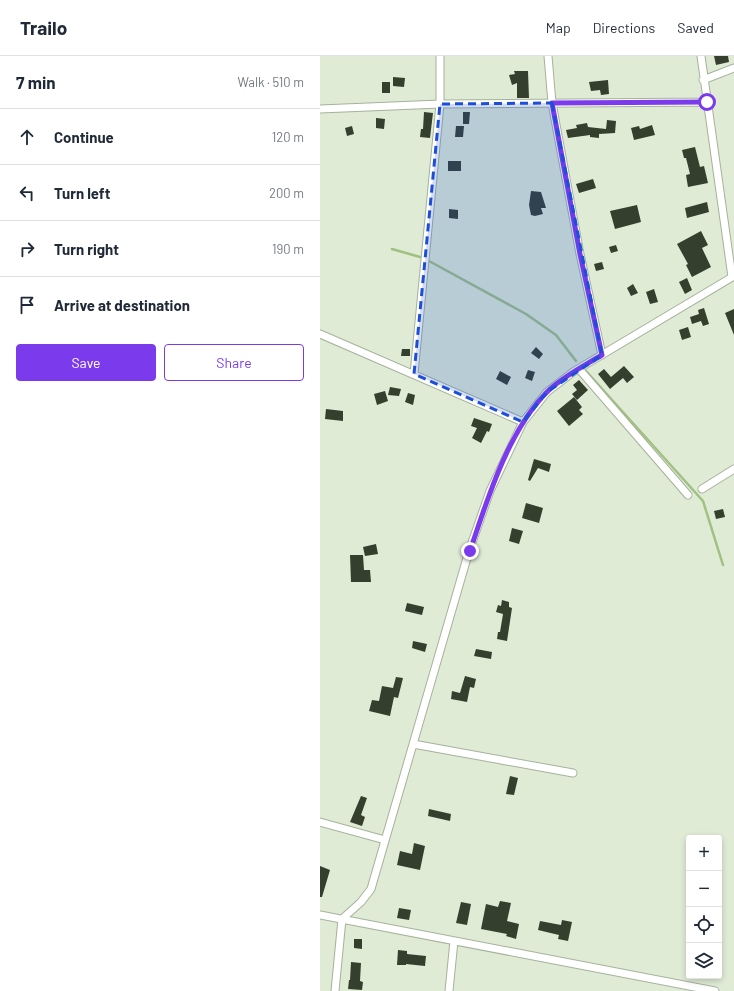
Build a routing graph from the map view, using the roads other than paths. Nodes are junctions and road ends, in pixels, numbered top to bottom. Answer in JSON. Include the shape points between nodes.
{"nodes":[{"id":1,"x":440,"y":56,"type":"edge"},
{"id":2,"x":548,"y":56,"type":"edge"},
{"id":3,"x":701,"y":56,"type":"edge"},
{"id":4,"x":734,"y":68,"type":"edge"},
{"id":5,"x":703,"y":80,"type":"junction"},
{"id":6,"x":707,"y":102,"type":"junction"},
{"id":7,"x":552,"y":103,"type":"junction"},
{"id":8,"x":440,"y":104,"type":"junction"},
{"id":9,"x":320,"y":109,"type":"edge"},
{"id":10,"x":733,"y":276,"type":"edge"},
{"id":11,"x":320,"y":334,"type":"edge"},
{"id":12,"x":602,"y":355,"type":"junction"},
{"id":13,"x":579,"y":369,"type":"junction"},
{"id":14,"x":414,"y":374,"type":"junction"},
{"id":15,"x":523,"y":422,"type":"junction"},
{"id":16,"x":734,"y":469,"type":"edge"},
{"id":17,"x":702,"y":488,"type":"dead end"},
{"id":18,"x":688,"y":495,"type":"dead end"},
{"id":19,"x":413,"y":744,"type":"junction"},
{"id":20,"x":573,"y":773,"type":"dead end"},
{"id":21,"x":320,"y":822,"type":"edge"},
{"id":22,"x":385,"y":840,"type":"junction"},
{"id":23,"x":320,"y":915,"type":"edge"},
{"id":24,"x":342,"y":919,"type":"junction"},
{"id":25,"x":454,"y":941,"type":"junction"},
{"id":26,"x":335,"y":991,"type":"edge"},
{"id":27,"x":449,"y":991,"type":"edge"},
{"id":28,"x":715,"y":991,"type":"edge"}],
"edges":[{"from":1,"to":8,"type":"street"},
{"from":2,"to":7,"type":"street"},
{"from":3,"to":5,"type":"street"},
{"from":4,"to":5,"type":"street"},
{"from":5,"to":6,"type":"street"},
{"from":6,"to":7,"type":"street"},
{"from":6,"to":10,"type":"street"},
{"from":7,"to":8,"type":"street"},
{"from":7,"to":12,"type":"street"},
{"from":8,"to":9,"type":"street"},
{"from":8,"to":14,"type":"street"},
{"from":10,"to":12,"type":"street"},
{"from":11,"to":14,"type":"street"},
{"from":12,"to":13,"type":"street"},
{"from":13,"to":15,"type":"street","via":[[547,392]]},
{"from":13,"to":18,"type":"street"},
{"from":14,"to":15,"type":"street"},
{"from":15,"to":19,"type":"street","via":[[490,492]]},
{"from":16,"to":17,"type":"street"},
{"from":19,"to":20,"type":"street"},
{"from":19,"to":22,"type":"street"},
{"from":21,"to":22,"type":"street"},
{"from":22,"to":24,"type":"street","via":[[371,889],[362,902]]},
{"from":23,"to":24,"type":"street"},
{"from":24,"to":25,"type":"street"},
{"from":24,"to":26,"type":"street"},
{"from":25,"to":27,"type":"street"},
{"from":25,"to":28,"type":"street"}]}
